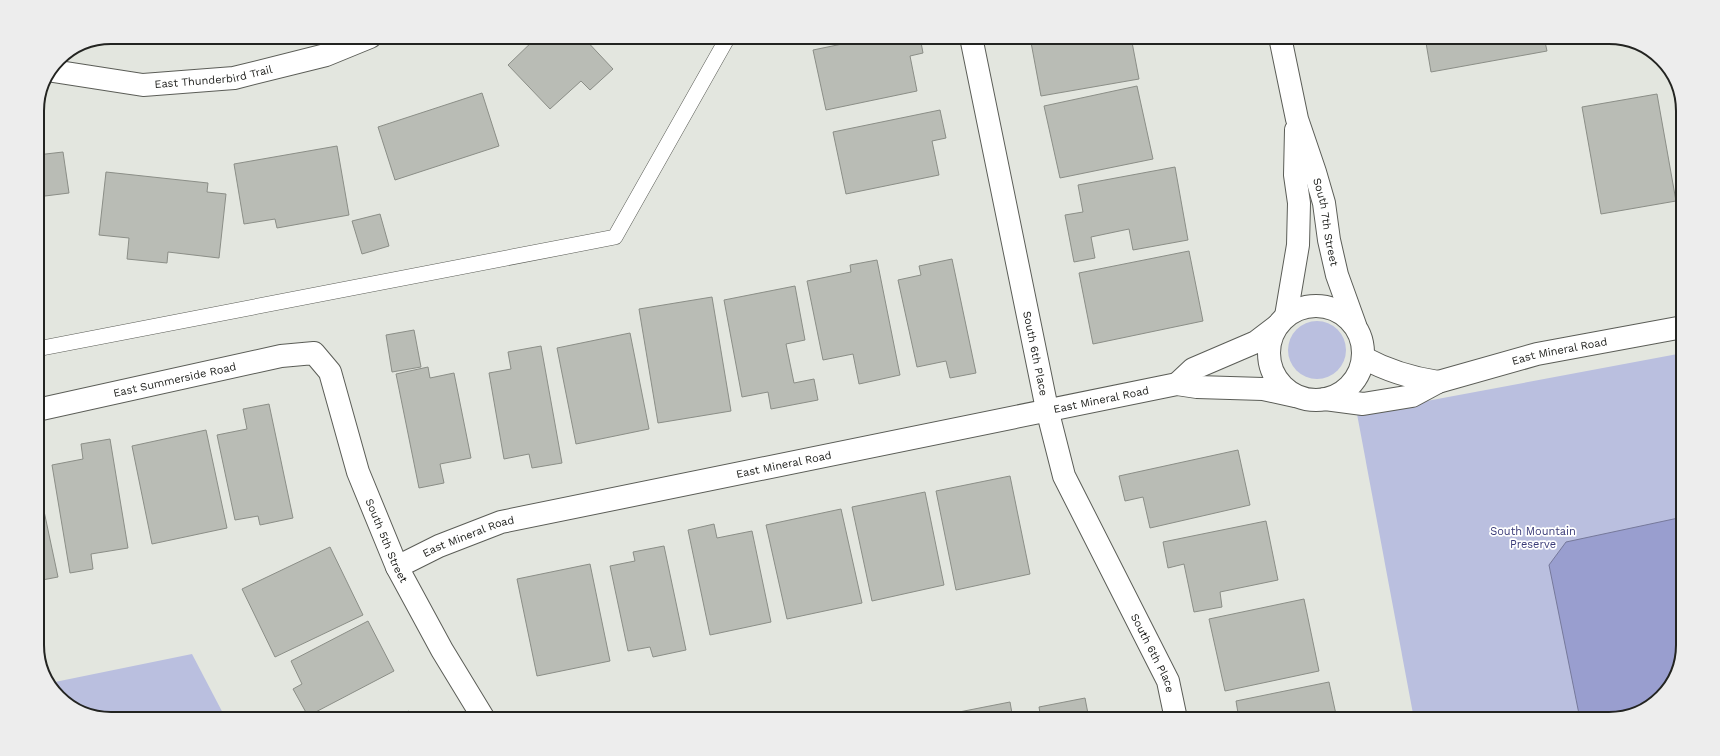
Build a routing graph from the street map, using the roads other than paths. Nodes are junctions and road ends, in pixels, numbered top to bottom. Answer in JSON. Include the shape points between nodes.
{"nodes":[{"id":1,"x":353,"y":44,"type":"edge"},
{"id":2,"x":724,"y":44,"type":"edge"},
{"id":3,"x":972,"y":44,"type":"edge"},
{"id":4,"x":1281,"y":44,"type":"edge"},
{"id":5,"x":57,"y":72,"type":"edge"},
{"id":6,"x":1297,"y":119,"type":"junction"},
{"id":7,"x":1281,"y":321,"type":"junction"},
{"id":8,"x":1355,"y":325,"type":"junction"},
{"id":9,"x":1676,"y":328,"type":"edge"},
{"id":10,"x":44,"y":349,"type":"edge"},
{"id":11,"x":314,"y":353,"type":"joint"},
{"id":12,"x":1364,"y":358,"type":"junction"},
{"id":13,"x":1438,"y":382,"type":"junction"},
{"id":14,"x":1178,"y":384,"type":"junction"},
{"id":15,"x":1295,"y":396,"type":"junction"},
{"id":16,"x":1325,"y":399,"type":"junction"},
{"id":17,"x":44,"y":408,"type":"edge"},
{"id":18,"x":1047,"y":409,"type":"junction"},
{"id":19,"x":397,"y":567,"type":"junction"},
{"id":20,"x":480,"y":712,"type":"edge"},
{"id":21,"x":1175,"y":712,"type":"edge"}],
"edges":[{"from":1,"to":5,"type":"street","name":"East Thunderbird Trail","via":[[326,55],[234,78],[143,85]]},
{"from":2,"to":10,"type":"lane","via":[[615,237]]},
{"from":3,"to":18,"type":"street","name":"South 6th Place"},
{"from":4,"to":6,"type":"street","name":"South 7th Street"},
{"from":6,"to":7,"type":"street","name":"South 7th Street","via":[[1295,175],[1299,204],[1298,245]]},
{"from":6,"to":8,"type":"street","name":"South 7th Street","via":[[1324,203],[1337,275]]},
{"from":7,"to":8,"type":"street","name":"South 7th Street","via":[[1296,310],[1320,305],[1343,313]]},
{"from":7,"to":14,"type":"street","via":[[1256,342],[1193,369]]},
{"from":7,"to":15,"type":"street","name":"South 7th Street","via":[[1271,338],[1268,352],[1270,365],[1280,383]]},
{"from":8,"to":12,"type":"street","name":"South 7th Street","via":[[1363,341]]},
{"from":9,"to":13,"type":"street","name":"East Mineral Road","via":[[1537,354]]},
{"from":11,"to":17,"type":"street","name":"East Summerside Road","via":[[281,356]]},
{"from":11,"to":19,"type":"street","name":"South 5th Street","via":[[330,372],[358,472]]},
{"from":12,"to":13,"type":"street","name":"East Mineral Road","via":[[1387,370]]},
{"from":12,"to":16,"type":"street","name":"South 7th Street","via":[[1360,372],[1352,385],[1340,394]]},
{"from":13,"to":16,"type":"street","name":"East Mineral Road","via":[[1412,396],[1363,404]]},
{"from":14,"to":15,"type":"street","name":"East Mineral Road","via":[[1263,389]]},
{"from":14,"to":18,"type":"street","name":"East Mineral Road"},
{"from":15,"to":16,"type":"street","name":"South 7th Street","via":[[1310,400]]},
{"from":18,"to":19,"type":"street","name":"East Mineral Road","via":[[501,522],[439,546]]},
{"from":18,"to":21,"type":"street","name":"South 6th Place","via":[[1064,476],[1168,681]]},
{"from":19,"to":20,"type":"street","name":"South 5th Street","via":[[442,650]]}]}
